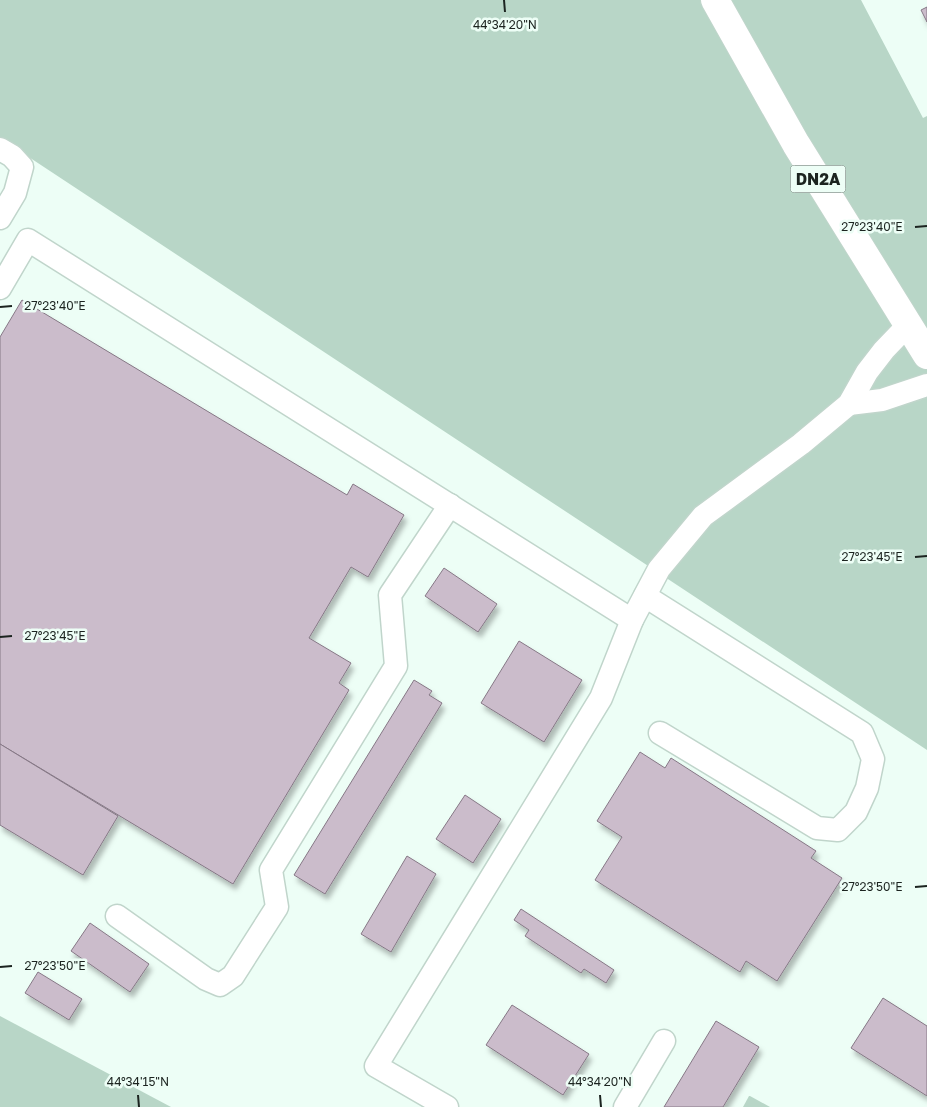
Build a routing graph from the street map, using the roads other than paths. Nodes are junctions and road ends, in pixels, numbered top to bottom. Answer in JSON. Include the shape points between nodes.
{"nodes":[{"id":1,"x":715,"y":0,"type":"edge"},
{"id":2,"x":0,"y":149,"type":"edge"},
{"id":3,"x":0,"y":218,"type":"edge"},
{"id":4,"x":0,"y":288,"type":"edge"},
{"id":5,"x":908,"y":325,"type":"junction"},
{"id":6,"x":927,"y":355,"type":"edge"},
{"id":7,"x":927,"y":385,"type":"edge"},
{"id":8,"x":849,"y":404,"type":"junction"},
{"id":9,"x":450,"y":505,"type":"junction"},
{"id":10,"x":645,"y":596,"type":"junction"},
{"id":11,"x":632,"y":620,"type":"junction"},
{"id":12,"x":660,"y":732,"type":"dead end"},
{"id":13,"x":117,"y":916,"type":"dead end"},
{"id":14,"x":664,"y":1040,"type":"dead end"},
{"id":15,"x":447,"y":1107,"type":"edge"},
{"id":16,"x":625,"y":1107,"type":"edge"}],
"edges":[{"from":1,"to":5,"type":"highway","number":"DN2A","via":[[796,144]]},
{"from":2,"to":3,"type":"lane","via":[[22,167],[16,193]]},
{"from":4,"to":9,"type":"lane","via":[[28,240]]},
{"from":5,"to":6,"type":"highway","number":"DN2A"},
{"from":5,"to":8,"type":"lane","via":[[872,365]]},
{"from":7,"to":8,"type":"lane","via":[[882,400]]},
{"from":8,"to":10,"type":"lane","via":[[801,444],[703,516],[659,569]]},
{"from":9,"to":11,"type":"lane"},
{"from":9,"to":13,"type":"lane","via":[[390,595],[396,666],[271,870],[277,907],[232,976],[220,985],[206,979]]},
{"from":10,"to":11,"type":"lane"},
{"from":10,"to":12,"type":"lane","via":[[862,733],[873,759],[868,788],[856,812],[838,830],[817,828]]},
{"from":11,"to":15,"type":"lane","via":[[601,698],[376,1066]]},
{"from":14,"to":16,"type":"lane"}]}
